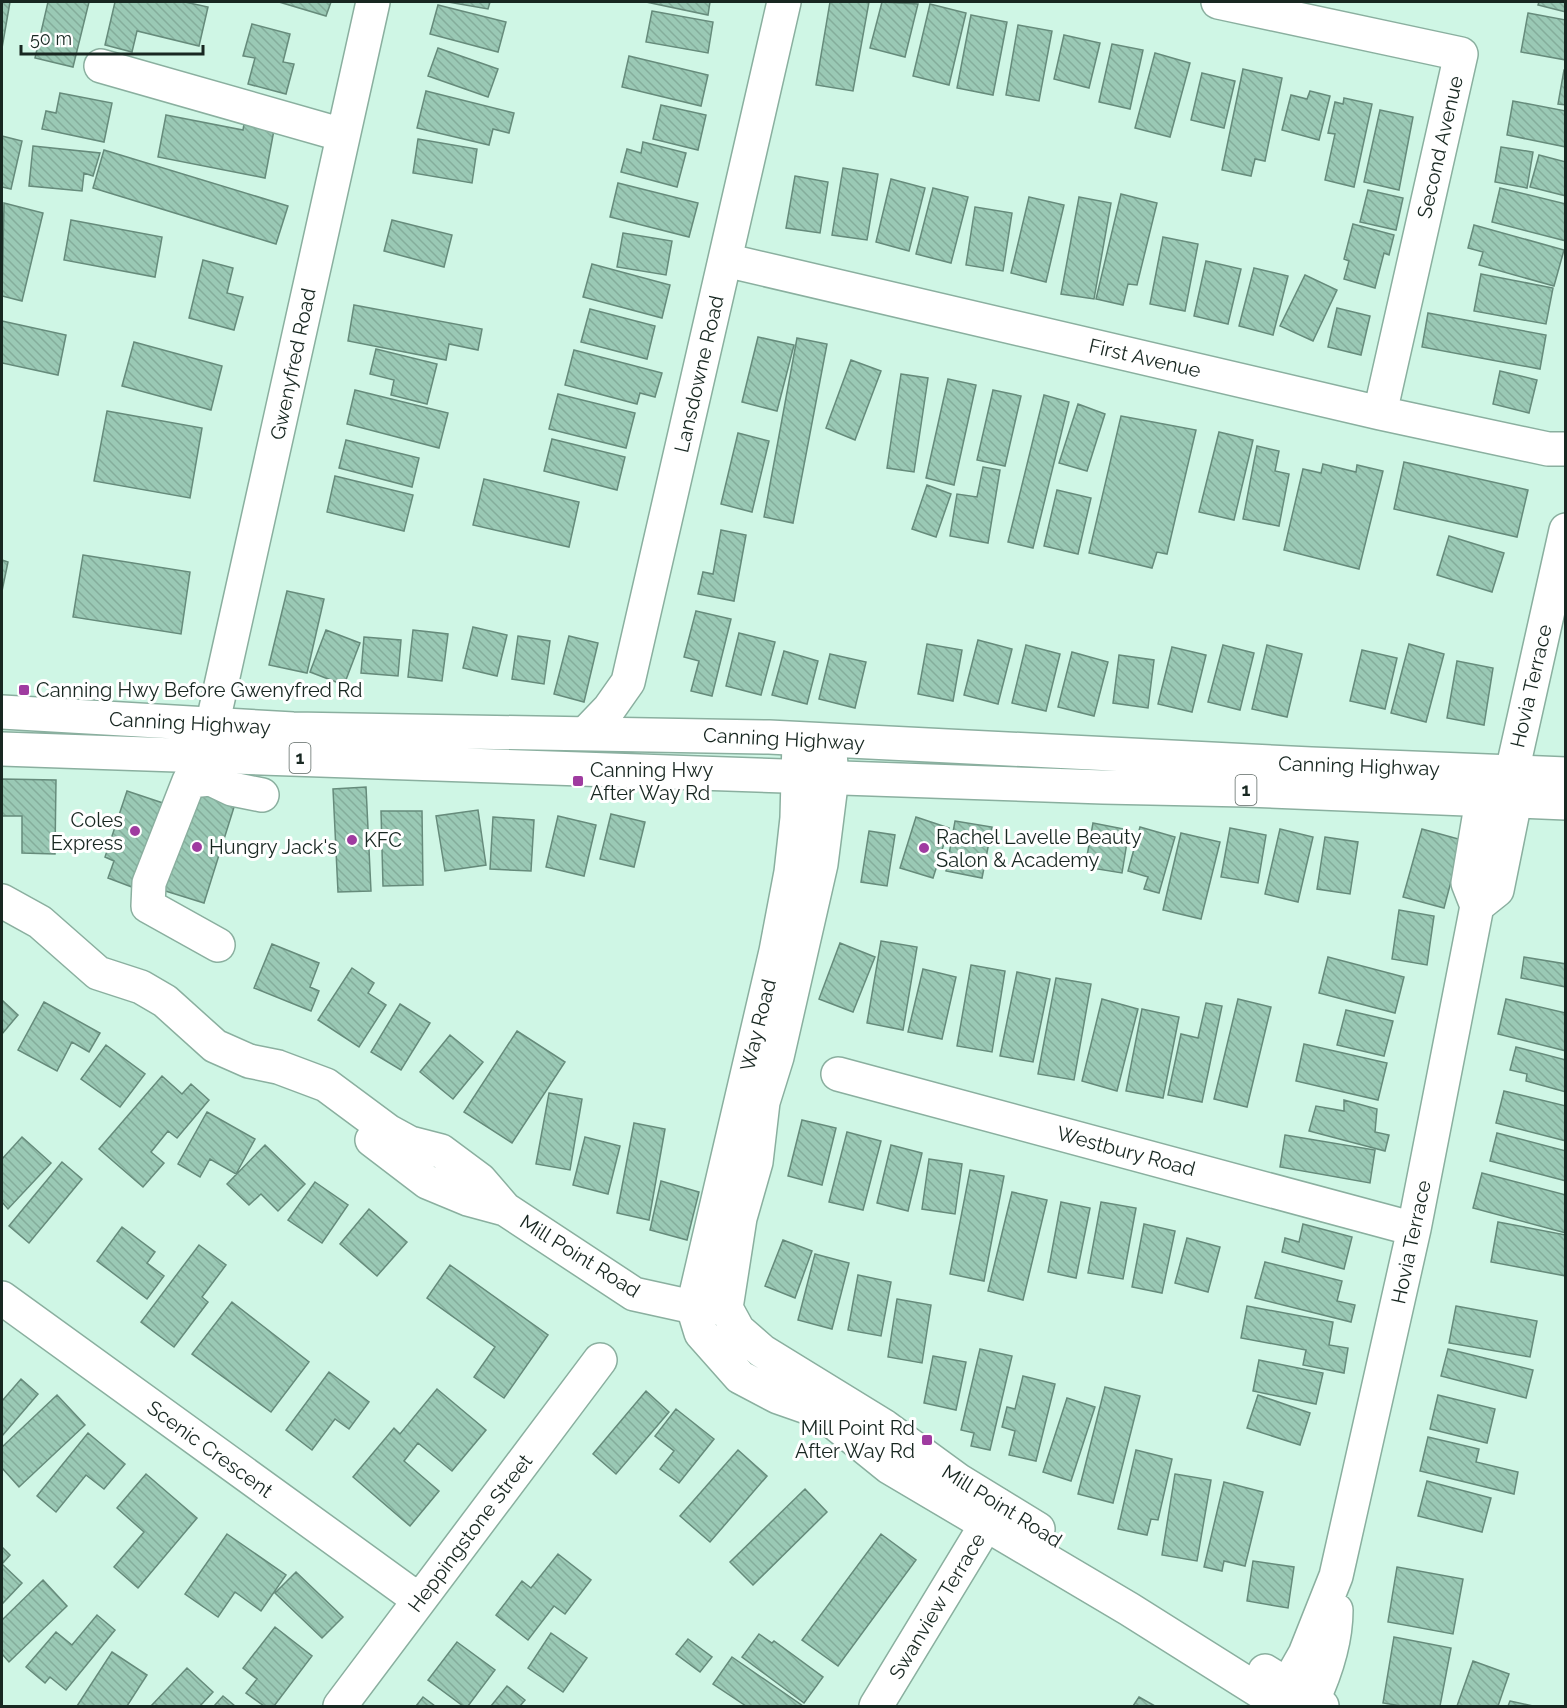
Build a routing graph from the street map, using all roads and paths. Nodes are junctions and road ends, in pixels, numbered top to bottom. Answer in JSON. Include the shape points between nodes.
{"nodes":[{"id":1,"x":373,"y":2,"type":"edge"},
{"id":2,"x":784,"y":2,"type":"edge"},
{"id":3,"x":1218,"y":2,"type":"edge"},
{"id":4,"x":101,"y":66,"type":"dead end"},
{"id":5,"x":343,"y":135,"type":"junction"},
{"id":6,"x":725,"y":260,"type":"junction"},
{"id":7,"x":1380,"y":413,"type":"junction"},
{"id":8,"x":1566,"y":449,"type":"edge"},
{"id":9,"x":1566,"y":530,"type":"edge"},
{"id":10,"x":2,"y":712,"type":"edge"},
{"id":11,"x":212,"y":726,"type":"junction"},
{"id":12,"x":586,"y":733,"type":"junction"},
{"id":13,"x":814,"y":741,"type":"junction"},
{"id":14,"x":2,"y":749,"type":"edge"},
{"id":15,"x":1566,"y":774,"type":"edge"},
{"id":16,"x":798,"y":776,"type":"junction"},
{"id":17,"x":832,"y":777,"type":"junction"},
{"id":18,"x":1513,"y":787,"type":"junction"},
{"id":19,"x":262,"y":795,"type":"dead end"},
{"id":20,"x":1482,"y":800,"type":"junction"},
{"id":21,"x":1566,"y":803,"type":"edge"},
{"id":22,"x":2,"y":901,"type":"edge"},
{"id":23,"x":1477,"y":906,"type":"junction"},
{"id":24,"x":219,"y":945,"type":"dead end"},
{"id":25,"x":838,"y":1074,"type":"dead end"},
{"id":26,"x":1414,"y":1229,"type":"junction"},
{"id":27,"x":2,"y":1298,"type":"edge"},
{"id":28,"x":693,"y":1307,"type":"junction"},
{"id":29,"x":726,"y":1308,"type":"junction"},
{"id":30,"x":600,"y":1360,"type":"dead end"},
{"id":31,"x":993,"y":1515,"type":"junction"},
{"id":32,"x":419,"y":1600,"type":"junction"},
{"id":33,"x":1299,"y":1701,"type":"edge"},
{"id":34,"x":340,"y":1707,"type":"edge"},
{"id":35,"x":876,"y":1707,"type":"edge"}],
"edges":[{"from":1,"to":5,"type":"main road","name":"Gwenyfred Road"},
{"from":2,"to":6,"type":"main road","name":"Lansdowne Road"},
{"from":3,"to":7,"type":"main road","name":"Second Avenue","via":[[1461,54]]},
{"from":4,"to":5,"type":"main road"},
{"from":5,"to":11,"type":"main road","name":"Gwenyfred Road"},
{"from":6,"to":7,"type":"main road","name":"First Avenue"},
{"from":6,"to":12,"type":"main road","name":"Lansdowne Road","via":[[628,682]]},
{"from":7,"to":8,"type":"main road","name":"First Avenue","via":[[1548,449]]},
{"from":9,"to":18,"type":"main road","name":"Hovia Terrace"},
{"from":10,"to":11,"type":"main road","name":"Canning Highway","number":"1"},
{"from":11,"to":12,"type":"main road","name":"Canning Highway","number":"1"},
{"from":12,"to":13,"type":"main road","name":"Canning Highway","number":"1","via":[[758,736]]},
{"from":13,"to":16,"type":"main road","name":"Way Road"},
{"from":13,"to":17,"type":"main road","name":"Way Road"},
{"from":13,"to":18,"type":"main road","name":"Canning Highway","number":"1"},
{"from":14,"to":16,"type":"main road","name":"Canning Highway","number":"1"},
{"from":15,"to":18,"type":"main road","name":"Canning Highway","number":"1"},
{"from":16,"to":17,"type":"main road","name":"Canning Highway","number":"1"},
{"from":16,"to":28,"type":"main road","name":"Way Road","via":[[791,872],[776,951]]},
{"from":17,"to":20,"type":"main road","name":"Canning Highway","number":"1"},
{"from":17,"to":29,"type":"main road","name":"Way Road","via":[[821,864],[763,1102],[756,1162],[740,1218]]},
{"from":18,"to":20,"type":"main road","name":"Canning Highway","number":"1"},
{"from":18,"to":21,"type":"main road","name":"Canning Highway","number":"1"},
{"from":18,"to":23,"type":"main road","name":"Hovia Terrace","via":[[1497,890]]},
{"from":19,"to":24,"type":"main road","via":[[232,789],[211,779],[189,781],[149,883],[148,906]]},
{"from":20,"to":23,"type":"main road","name":"Hovia Terrace","via":[[1468,883]]},
{"from":22,"to":28,"type":"main road","name":"Mill Point Road","via":[[40,922],[98,974],[153,993],[214,1046],[326,1085],[390,1142],[427,1182],[505,1209],[634,1294]]},
{"from":23,"to":26,"type":"main road","name":"Hovia Terrace"},
{"from":25,"to":26,"type":"main road","name":"Westbury Road"},
{"from":26,"to":33,"type":"main road","name":"Hovia Terrace","via":[[1336,1576],[1305,1654]]},
{"from":27,"to":32,"type":"main road","name":"Scenic Crescent"},
{"from":28,"to":29,"type":"main road","name":"Mill Point Road"},
{"from":28,"to":31,"type":"main road","name":"Mill Point Road","via":[[701,1333],[740,1377],[778,1397],[821,1412],[889,1467]]},
{"from":29,"to":31,"type":"main road","name":"Mill Point Road","via":[[738,1330],[762,1351],[884,1426],[958,1480]]},
{"from":30,"to":32,"type":"main road","name":"Heppingstone Street"},
{"from":31,"to":33,"type":"main road","name":"Mill Point Road","via":[[1129,1609]]},
{"from":31,"to":35,"type":"main road","name":"Swanview Terrace"},
{"from":32,"to":34,"type":"main road","name":"Heppingstone Street"}]}
